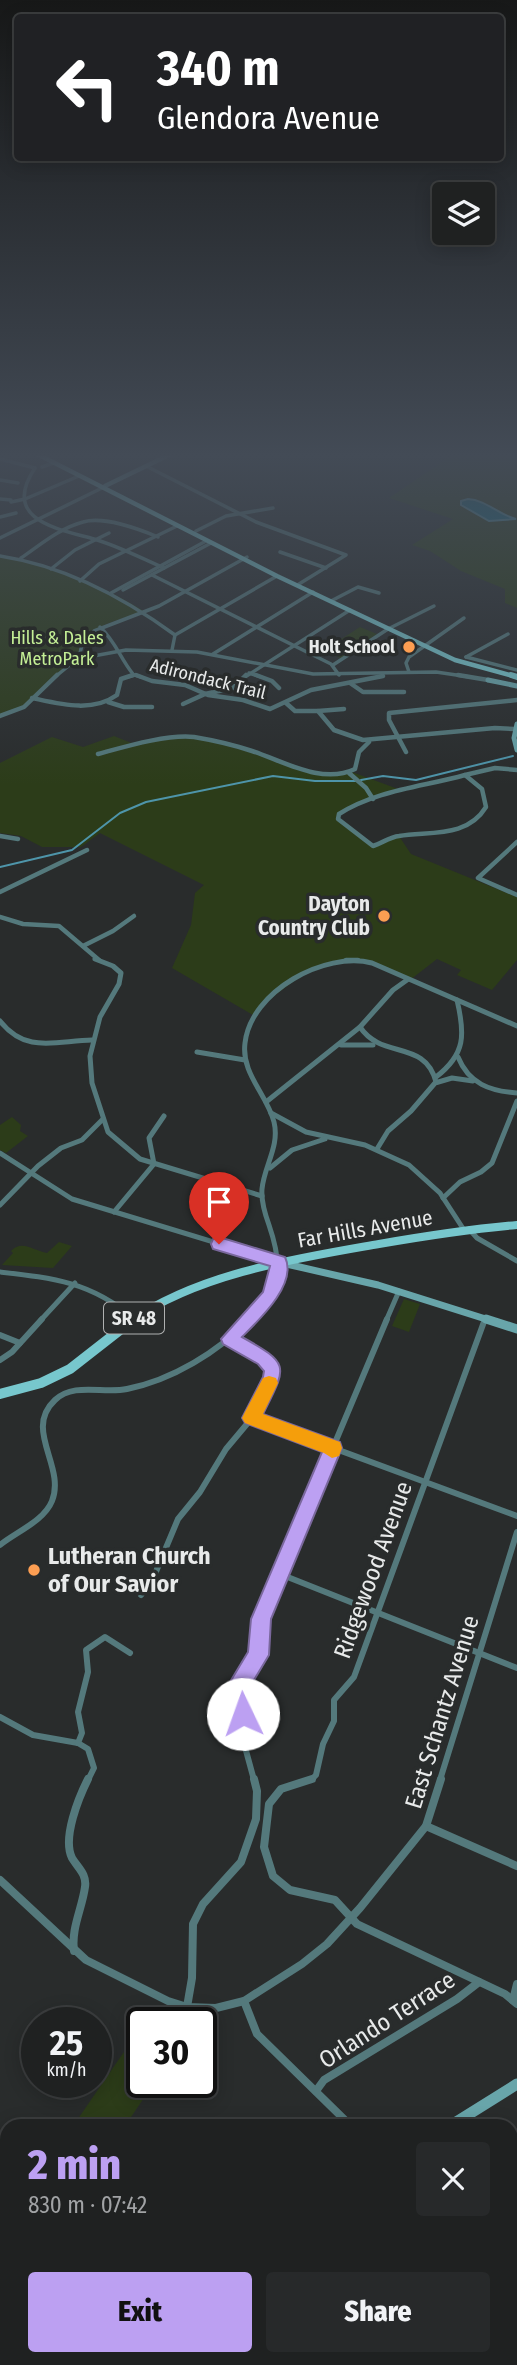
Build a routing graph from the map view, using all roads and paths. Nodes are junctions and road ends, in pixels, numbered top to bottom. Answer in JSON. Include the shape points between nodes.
{"nodes":[{"id":1,"x":38,"y":564,"type":"edge"},
{"id":2,"x":58,"y":564,"type":"edge"},
{"id":3,"x":100,"y":564,"type":"edge"},
{"id":4,"x":155,"y":564,"type":"edge"},
{"id":5,"x":167,"y":564,"type":"edge"},
{"id":6,"x":233,"y":564,"type":"edge"},
{"id":7,"x":256,"y":564,"type":"edge"},
{"id":8,"x":259,"y":564,"type":"edge"},
{"id":9,"x":316,"y":564,"type":"edge"},
{"id":10,"x":332,"y":564,"type":"edge"},
{"id":11,"x":162,"y":567,"type":"junction"},
{"id":12,"x":326,"y":568,"type":"junction"},
{"id":13,"x":51,"y":569,"type":"junction"},
{"id":14,"x":152,"y":575,"type":"junction"},
{"id":15,"x":279,"y":577,"type":"junction"},
{"id":16,"x":80,"y":581,"type":"junction"},
{"id":17,"x":300,"y":583,"type":"junction"},
{"id":18,"x":185,"y":591,"type":"junction"},
{"id":19,"x":315,"y":593,"type":"junction"},
{"id":20,"x":379,"y":593,"type":"dead end"},
{"id":21,"x":112,"y":594,"type":"junction"},
{"id":22,"x":333,"y":600,"type":"junction"},
{"id":23,"x":434,"y":606,"type":"dead end"},
{"id":24,"x":220,"y":609,"type":"junction"},
{"id":25,"x":350,"y":610,"type":"junction"},
{"id":26,"x":145,"y":612,"type":"junction"},
{"id":27,"x":464,"y":618,"type":"dead end"},
{"id":28,"x":100,"y":627,"type":"junction"},
{"id":29,"x":257,"y":627,"type":"junction"},
{"id":30,"x":392,"y":627,"type":"junction"},
{"id":31,"x":508,"y":634,"type":"dead end"},
{"id":32,"x":176,"y":635,"type":"junction"},
{"id":33,"x":429,"y":645,"type":"junction"},
{"id":34,"x":295,"y":646,"type":"junction"},
{"id":35,"x":172,"y":650,"type":"junction"},
{"id":36,"x":119,"y":651,"type":"junction"},
{"id":37,"x":213,"y":654,"type":"junction"},
{"id":38,"x":456,"y":657,"type":"junction"},
{"id":39,"x":79,"y":658,"type":"junction"},
{"id":40,"x":465,"y":658,"type":"junction"},
{"id":41,"x":333,"y":665,"type":"junction"},
{"id":42,"x":263,"y":666,"type":"junction"},
{"id":43,"x":409,"y":672,"type":"junction"},
{"id":44,"x":516,"y":672,"type":"edge"},
{"id":45,"x":249,"y":673,"type":"junction"},
{"id":46,"x":133,"y":674,"type":"junction"},
{"id":47,"x":389,"y":674,"type":"junction"},
{"id":48,"x":340,"y":675,"type":"junction"},
{"id":49,"x":488,"y":680,"type":"junction"},
{"id":50,"x":350,"y":683,"type":"junction"},
{"id":51,"x":517,"y":685,"type":"edge"},
{"id":52,"x":279,"y":688,"type":"dead end"},
{"id":53,"x":404,"y":692,"type":"dead end"},
{"id":54,"x":205,"y":694,"type":"junction"},
{"id":55,"x":32,"y":698,"type":"junction"},
{"id":56,"x":517,"y":700,"type":"edge"},
{"id":57,"x":108,"y":702,"type":"junction"},
{"id":58,"x":286,"y":703,"type":"junction"},
{"id":59,"x":183,"y":704,"type":"dead end"},
{"id":60,"x":152,"y":707,"type":"dead end"},
{"id":61,"x":344,"y":709,"type":"dead end"},
{"id":62,"x":318,"y":711,"type":"junction"},
{"id":63,"x":0,"y":716,"type":"edge"},
{"id":64,"x":516,"y":726,"type":"edge"},
{"id":65,"x":394,"y":728,"type":"joint"},
{"id":66,"x":399,"y":738,"type":"junction"},
{"id":67,"x":516,"y":738,"type":"edge"},
{"id":68,"x":369,"y":741,"type":"junction"},
{"id":69,"x":517,"y":750,"type":"edge"},
{"id":70,"x":406,"y":752,"type":"dead end"},
{"id":71,"x":98,"y":754,"type":"dead end"},
{"id":72,"x":517,"y":770,"type":"edge"},
{"id":73,"x":349,"y":773,"type":"junction"},
{"id":74,"x":463,"y":773,"type":"junction"},
{"id":75,"x":373,"y":799,"type":"junction"},
{"id":76,"x":0,"y":836,"type":"edge"},
{"id":77,"x":18,"y":839,"type":"dead end"},
{"id":78,"x":517,"y":842,"type":"edge"},
{"id":79,"x":87,"y":850,"type":"dead end"},
{"id":80,"x":0,"y":892,"type":"edge"},
{"id":81,"x":517,"y":895,"type":"edge"},
{"id":82,"x":134,"y":916,"type":"dead end"},
{"id":83,"x":0,"y":917,"type":"edge"},
{"id":84,"x":83,"y":946,"type":"junction"},
{"id":85,"x":397,"y":974,"type":"junction"},
{"id":86,"x":410,"y":980,"type":"junction"},
{"id":87,"x":398,"y":984,"type":"junction"},
{"id":88,"x":457,"y":1000,"type":"junction"},
{"id":89,"x":0,"y":1021,"type":"edge"},
{"id":90,"x":517,"y":1026,"type":"edge"},
{"id":91,"x":360,"y":1027,"type":"junction"},
{"id":92,"x":92,"y":1040,"type":"junction"},
{"id":93,"x":376,"y":1045,"type":"junction"},
{"id":94,"x":338,"y":1046,"type":"junction"},
{"id":95,"x":197,"y":1052,"type":"dead end"},
{"id":96,"x":458,"y":1057,"type":"junction"},
{"id":97,"x":245,"y":1060,"type":"junction"},
{"id":98,"x":436,"y":1079,"type":"junction"},
{"id":99,"x":472,"y":1081,"type":"junction"},
{"id":100,"x":517,"y":1093,"type":"edge"},
{"id":101,"x":517,"y":1101,"type":"edge"},
{"id":102,"x":266,"y":1102,"type":"junction"},
{"id":103,"x":271,"y":1113,"type":"junction"},
{"id":104,"x":164,"y":1116,"type":"dead end"},
{"id":105,"x":103,"y":1119,"type":"junction"},
{"id":106,"x":328,"y":1139,"type":"junction"},
{"id":107,"x":377,"y":1149,"type":"junction"},
{"id":108,"x":0,"y":1153,"type":"edge"},
{"id":109,"x":154,"y":1164,"type":"junction"},
{"id":110,"x":269,"y":1169,"type":"junction"},
{"id":111,"x":31,"y":1173,"type":"junction"},
{"id":112,"x":262,"y":1196,"type":"junction"},
{"id":113,"x":443,"y":1198,"type":"junction"},
{"id":114,"x":0,"y":1205,"type":"edge"},
{"id":115,"x":114,"y":1212,"type":"junction"},
{"id":116,"x":517,"y":1225,"type":"edge"},
{"id":117,"x":467,"y":1229,"type":"junction"},
{"id":118,"x":517,"y":1261,"type":"edge"},
{"id":119,"x":279,"y":1262,"type":"junction"},
{"id":120,"x":0,"y":1272,"type":"edge"},
{"id":121,"x":75,"y":1283,"type":"junction"},
{"id":122,"x":399,"y":1292,"type":"junction"},
{"id":123,"x":134,"y":1318,"type":"junction"},
{"id":124,"x":485,"y":1319,"type":"junction"},
{"id":125,"x":517,"y":1329,"type":"edge"},
{"id":126,"x":0,"y":1335,"type":"edge"},
{"id":127,"x":229,"y":1339,"type":"junction"},
{"id":128,"x":20,"y":1343,"type":"junction"},
{"id":129,"x":0,"y":1360,"type":"edge"},
{"id":130,"x":0,"y":1394,"type":"edge"},
{"id":131,"x":252,"y":1418,"type":"junction"},
{"id":132,"x":333,"y":1448,"type":"junction"},
{"id":133,"x":425,"y":1482,"type":"junction"},
{"id":134,"x":517,"y":1516,"type":"edge"},
{"id":135,"x":517,"y":1532,"type":"edge"},
{"id":136,"x":0,"y":1545,"type":"edge"},
{"id":137,"x":280,"y":1574,"type":"junction"},
{"id":138,"x":141,"y":1595,"type":"dead end"},
{"id":139,"x":378,"y":1612,"type":"junction"},
{"id":140,"x":130,"y":1653,"type":"dead end"},
{"id":141,"x":481,"y":1653,"type":"junction"},
{"id":142,"x":517,"y":1668,"type":"edge"},
{"id":143,"x":0,"y":1717,"type":"edge"},
{"id":144,"x":78,"y":1742,"type":"junction"},
{"id":145,"x":271,"y":1799,"type":"junction"},
{"id":146,"x":258,"y":1805,"type":"junction"},
{"id":147,"x":426,"y":1826,"type":"junction"},
{"id":148,"x":517,"y":1866,"type":"edge"},
{"id":149,"x":0,"y":1880,"type":"edge"},
{"id":150,"x":351,"y":1918,"type":"junction"},
{"id":151,"x":74,"y":1951,"type":"junction"},
{"id":152,"x":479,"y":1982,"type":"junction"},
{"id":153,"x":517,"y":1984,"type":"edge"},
{"id":154,"x":244,"y":2001,"type":"junction"},
{"id":155,"x":515,"y":2002,"type":"edge"},
{"id":156,"x":187,"y":2007,"type":"joint"},
{"id":157,"x":217,"y":2008,"type":"edge"},
{"id":158,"x":517,"y":2084,"type":"edge"},
{"id":159,"x":316,"y":2091,"type":"junction"},
{"id":160,"x":344,"y":2119,"type":"edge"},
{"id":161,"x":461,"y":2119,"type":"edge"}],
"edges":[{"from":1,"to":13,"type":"street"},
{"from":2,"to":13,"type":"street"},
{"from":3,"to":16,"type":"street"},
{"from":4,"to":11,"type":"street"},
{"from":5,"to":11,"type":"street"},
{"from":6,"to":18,"type":"street"},
{"from":7,"to":15,"type":"main road"},
{"from":8,"to":17,"type":"main road"},
{"from":9,"to":12,"type":"street"},
{"from":10,"to":12,"type":"street"},
{"from":11,"to":14,"type":"street"},
{"from":11,"to":21,"type":"street"},
{"from":12,"to":17,"type":"street"},
{"from":13,"to":16,"type":"street"},
{"from":14,"to":18,"type":"street"},
{"from":14,"to":21,"type":"street"},
{"from":15,"to":17,"type":"main road"},
{"from":15,"to":19,"type":"main road"},
{"from":15,"to":24,"type":"street"},
{"from":16,"to":21,"type":"street"},
{"from":17,"to":19,"type":"main road"},
{"from":17,"to":22,"type":"main road"},
{"from":18,"to":24,"type":"street"},
{"from":18,"to":26,"type":"street"},
{"from":19,"to":22,"type":"main road"},
{"from":19,"to":29,"type":"street"},
{"from":20,"to":22,"type":"street","via":[[358,587]]},
{"from":21,"to":26,"type":"street"},
{"from":22,"to":25,"type":"main road"},
{"from":22,"to":30,"type":"main road"},
{"from":23,"to":30,"type":"street"},
{"from":24,"to":29,"type":"street"},
{"from":24,"to":32,"type":"street"},
{"from":25,"to":30,"type":"main road"},
{"from":25,"to":34,"type":"street"},
{"from":26,"to":28,"type":"street"},
{"from":26,"to":32,"type":"street"},
{"from":27,"to":33,"type":"street"},
{"from":28,"to":36,"type":"street"},
{"from":28,"to":39,"type":"street","via":[[83,640]]},
{"from":29,"to":34,"type":"street"},
{"from":29,"to":37,"type":"street"},
{"from":30,"to":33,"type":"main road"},
{"from":30,"to":41,"type":"street"},
{"from":31,"to":40,"type":"street"},
{"from":32,"to":35,"type":"street"},
{"from":33,"to":38,"type":"main road"},
{"from":33,"to":43,"type":"street","via":[[407,659]]},
{"from":34,"to":41,"type":"street"},
{"from":34,"to":42,"type":"street"},
{"from":35,"to":36,"type":"street"},
{"from":35,"to":37,"type":"street"},
{"from":36,"to":39,"type":"street"},
{"from":36,"to":46,"type":"street"},
{"from":37,"to":42,"type":"street"},
{"from":38,"to":40,"type":"main road"},
{"from":38,"to":44,"type":"main road","via":[[505,675]]},
{"from":38,"to":49,"type":"main road"},
{"from":39,"to":55,"type":"street"},
{"from":40,"to":44,"type":"main road"},
{"from":41,"to":48,"type":"street"},
{"from":42,"to":45,"type":"street"},
{"from":42,"to":48,"type":"street"},
{"from":43,"to":47,"type":"street"},
{"from":43,"to":49,"type":"street"},
{"from":45,"to":52,"type":"street"},
{"from":45,"to":54,"type":"street","via":[[233,688]]},
{"from":46,"to":54,"type":"street","name":"Adirondack Trail","via":[[186,685]]},
{"from":46,"to":57,"type":"street","name":"Adirondack Trail","via":[[121,679],[117,695]]},
{"from":47,"to":48,"type":"street"},
{"from":47,"to":50,"type":"street","name":"Adirondack Trail"},
{"from":49,"to":51,"type":"street"},
{"from":50,"to":53,"type":"street","via":[[363,692]]},
{"from":50,"to":58,"type":"street","name":"Adirondack Trail","via":[[311,690]]},
{"from":54,"to":58,"type":"street","name":"Adirondack Trail","via":[[266,709]]},
{"from":54,"to":59,"type":"street"},
{"from":55,"to":57,"type":"street","via":[[89,706]]},
{"from":55,"to":63,"type":"street","via":[[20,709]]},
{"from":56,"to":65,"type":"street","via":[[391,712],[388,717]]},
{"from":57,"to":60,"type":"street","via":[[129,708]]},
{"from":58,"to":62,"type":"street","via":[[295,711]]},
{"from":61,"to":62,"type":"street"},
{"from":62,"to":68,"type":"street","via":[[324,723],[342,736]]},
{"from":64,"to":66,"type":"street"},
{"from":64,"to":67,"type":"street"},
{"from":65,"to":66,"type":"street"},
{"from":66,"to":68,"type":"street"},
{"from":66,"to":70,"type":"street"},
{"from":67,"to":69,"type":"street"},
{"from":68,"to":73,"type":"street"},
{"from":71,"to":73,"type":"street","via":[[192,737],[251,751],[303,772]]},
{"from":72,"to":74,"type":"street","via":[[486,768]]},
{"from":73,"to":75,"type":"street"},
{"from":74,"to":75,"type":"street"},
{"from":74,"to":75,"type":"street","via":[[484,793],[486,807],[479,817],[452,831],[399,836],[373,846],[338,817]]},
{"from":76,"to":77,"type":"street"},
{"from":78,"to":81,"type":"street","via":[[478,878]]},
{"from":79,"to":80,"type":"street"},
{"from":82,"to":84,"type":"street"},
{"from":83,"to":84,"type":"street","via":[[58,926]]},
{"from":84,"to":92,"type":"street","via":[[122,976]]},
{"from":85,"to":86,"type":"street"},
{"from":85,"to":87,"type":"street"},
{"from":85,"to":97,"type":"street","via":[[354,959],[297,978],[271,996],[250,1020]]},
{"from":86,"to":87,"type":"street"},
{"from":86,"to":88,"type":"street"},
{"from":87,"to":91,"type":"street"},
{"from":88,"to":90,"type":"street"},
{"from":88,"to":96,"type":"street","via":[[462,1025]]},
{"from":89,"to":92,"type":"street","via":[[12,1036],[25,1042]]},
{"from":91,"to":93,"type":"street"},
{"from":91,"to":94,"type":"street"},
{"from":92,"to":105,"type":"street","via":[[91,1076]]},
{"from":93,"to":94,"type":"street"},
{"from":93,"to":98,"type":"street","via":[[421,1056],[432,1066]]},
{"from":94,"to":102,"type":"street"},
{"from":95,"to":97,"type":"street"},
{"from":96,"to":98,"type":"street"},
{"from":96,"to":99,"type":"street"},
{"from":97,"to":102,"type":"street"},
{"from":98,"to":99,"type":"street"},
{"from":98,"to":107,"type":"street"},
{"from":99,"to":100,"type":"street","via":[[492,1090]]},
{"from":101,"to":113,"type":"street","via":[[492,1162]]},
{"from":102,"to":103,"type":"street"},
{"from":103,"to":106,"type":"street"},
{"from":103,"to":110,"type":"street","via":[[276,1138]]},
{"from":104,"to":109,"type":"street","via":[[149,1138]]},
{"from":105,"to":109,"type":"street","via":[[120,1144]]},
{"from":105,"to":111,"type":"street","via":[[82,1140],[61,1148]]},
{"from":106,"to":107,"type":"street"},
{"from":106,"to":110,"type":"street","via":[[301,1145]]},
{"from":107,"to":113,"type":"street","via":[[417,1171]]},
{"from":108,"to":111,"type":"street"},
{"from":109,"to":112,"type":"street"},
{"from":109,"to":115,"type":"street"},
{"from":110,"to":112,"type":"street"},
{"from":111,"to":114,"type":"street"},
{"from":111,"to":115,"type":"street","via":[[72,1199]]},
{"from":112,"to":119,"type":"street"},
{"from":113,"to":117,"type":"street"},
{"from":115,"to":119,"type":"street"},
{"from":116,"to":117,"type":"main road","name":"Far Hills Avenue","number":"SR 48"},
{"from":117,"to":118,"type":"street"},
{"from":117,"to":119,"type":"main road","name":"Far Hills Avenue","number":"SR 48"},
{"from":119,"to":122,"type":"street"},
{"from":119,"to":123,"type":"main road","name":"Far Hills Avenue","number":"SR 48","via":[[175,1297]]},
{"from":119,"to":127,"type":"street","via":[[269,1297]]},
{"from":120,"to":121,"type":"street","via":[[59,1277]]},
{"from":121,"to":123,"type":"street","via":[[115,1302]]},
{"from":121,"to":128,"type":"street"},
{"from":122,"to":124,"type":"street"},
{"from":122,"to":132,"type":"street"},
{"from":123,"to":130,"type":"main road","name":"Far Hills Avenue","number":"SR 48","via":[[67,1371]]},
{"from":124,"to":125,"type":"street"},
{"from":124,"to":133,"type":"street","name":"Ridgewood Avenue"},
{"from":126,"to":128,"type":"street"},
{"from":127,"to":131,"type":"street","via":[[273,1369]]},
{"from":127,"to":136,"type":"street","via":[[202,1358],[133,1388],[74,1391],[56,1398],[44,1414],[41,1431],[55,1476],[53,1499],[42,1514]]},
{"from":128,"to":129,"type":"street"},
{"from":131,"to":132,"type":"street"},
{"from":131,"to":138,"type":"street","via":[[178,1519]]},
{"from":132,"to":133,"type":"street"},
{"from":132,"to":137,"type":"street"},
{"from":133,"to":134,"type":"street"},
{"from":133,"to":139,"type":"street","name":"Ridgewood Avenue"},
{"from":135,"to":141,"type":"street","name":"East Schantz Avenue"},
{"from":137,"to":139,"type":"street"},
{"from":137,"to":146,"type":"street","via":[[261,1619],[258,1655],[239,1689],[242,1736]]},
{"from":139,"to":141,"type":"street"},
{"from":139,"to":145,"type":"street","name":"Ridgewood Avenue","via":[[354,1677],[334,1700],[334,1721],[316,1775],[309,1782],[281,1789]]},
{"from":140,"to":144,"type":"street","via":[[105,1637],[86,1650],[88,1672],[78,1712],[82,1733]]},
{"from":141,"to":142,"type":"street"},
{"from":141,"to":147,"type":"street","name":"East Schantz Avenue"},
{"from":143,"to":144,"type":"street","via":[[33,1735]]},
{"from":144,"to":151,"type":"street","via":[[88,1749],[94,1768],[77,1801],[69,1844],[86,1884],[72,1937]]},
{"from":145,"to":146,"type":"street","name":"Ridgewood Avenue"},
{"from":145,"to":150,"type":"street","via":[[264,1847],[274,1876],[290,1890],[335,1900]]},
{"from":146,"to":156,"type":"street","via":[[241,1862],[203,1905],[193,1924]]},
{"from":147,"to":148,"type":"street"},
{"from":147,"to":150,"type":"street","name":"East Schantz Avenue"},
{"from":149,"to":151,"type":"street","name":"East Schantz Avenue"},
{"from":150,"to":152,"type":"street"},
{"from":150,"to":154,"type":"street","name":"East Schantz Avenue","via":[[309,1959]]},
{"from":151,"to":156,"type":"street","name":"East Schantz Avenue"},
{"from":152,"to":155,"type":"street"},
{"from":152,"to":159,"type":"street","name":"Orlando Terrace","via":[[324,2080]]},
{"from":153,"to":155,"type":"street"},
{"from":154,"to":157,"type":"street","name":"East Schantz Avenue"},
{"from":154,"to":159,"type":"street","via":[[257,2034]]},
{"from":158,"to":161,"type":"street"},
{"from":159,"to":160,"type":"street"}]}
